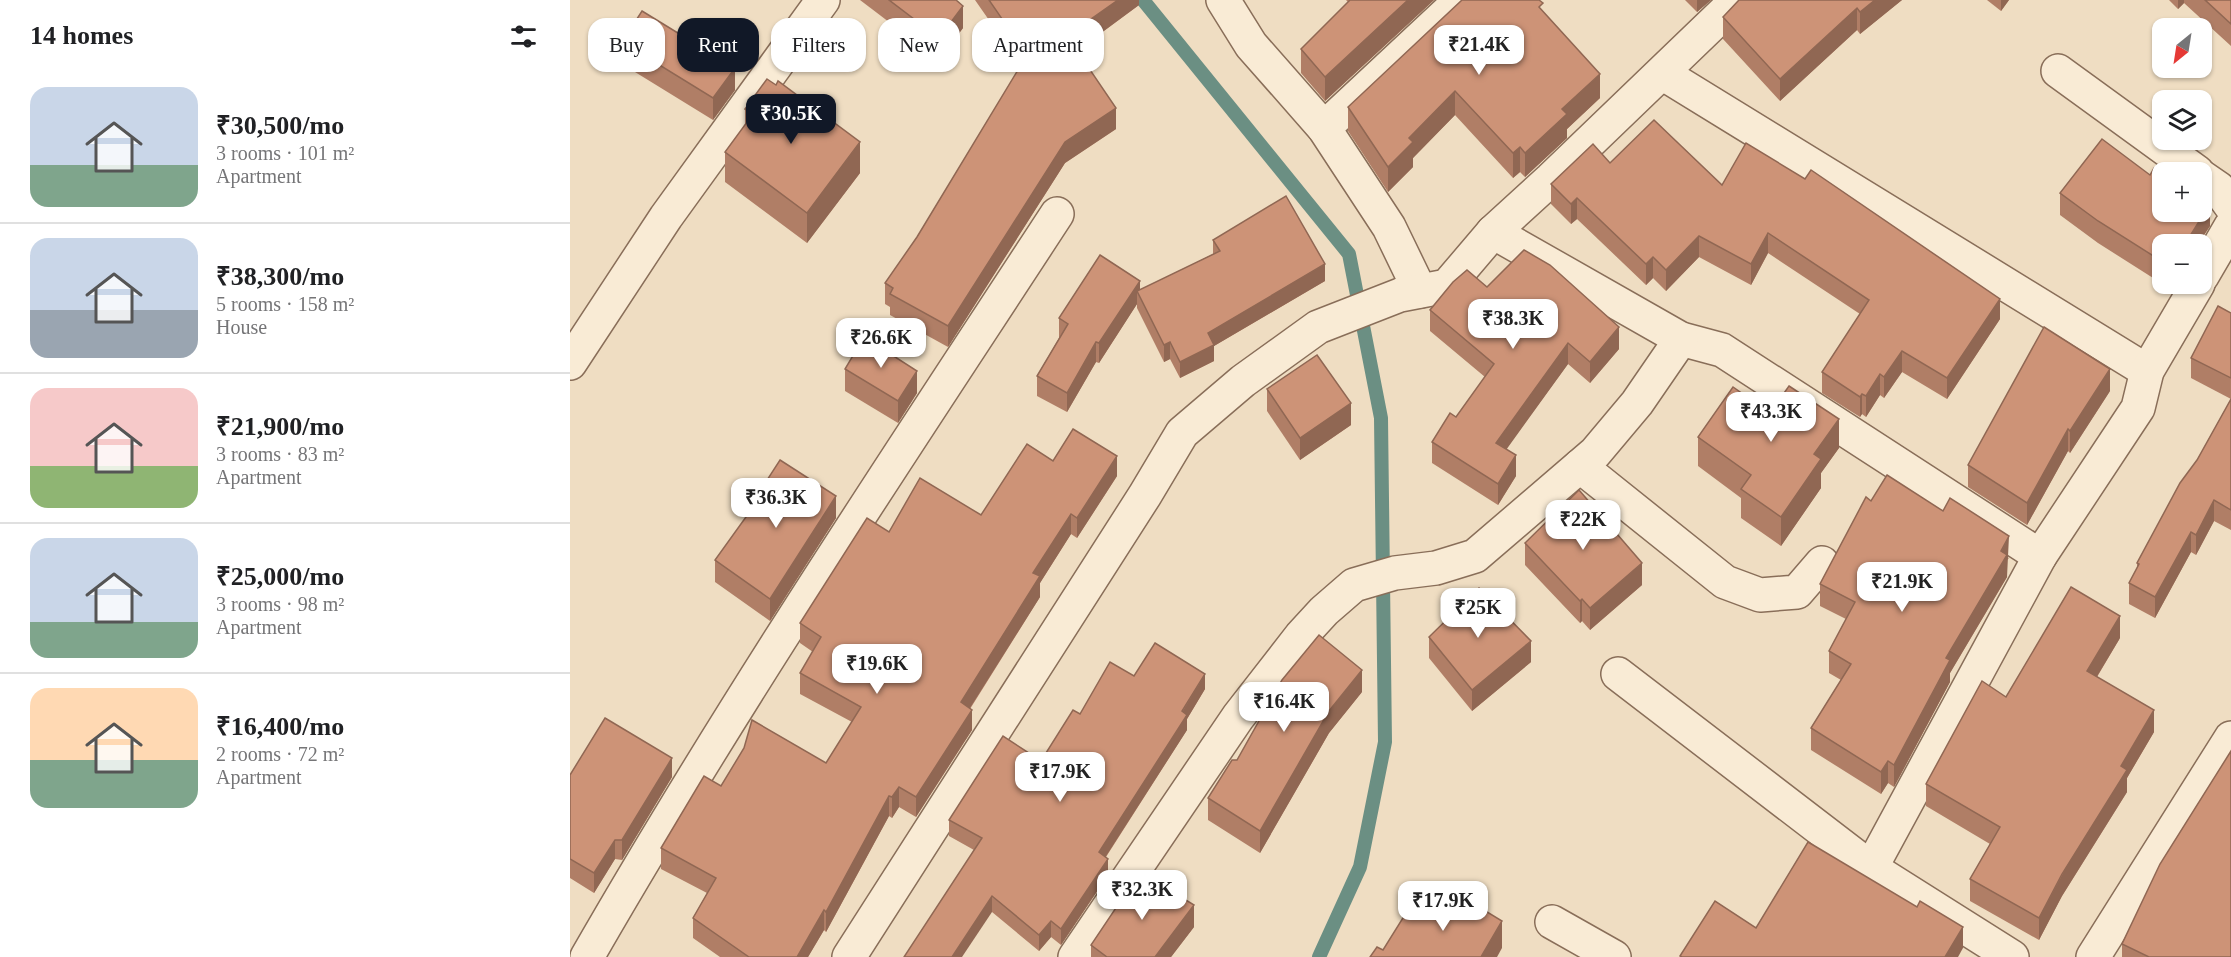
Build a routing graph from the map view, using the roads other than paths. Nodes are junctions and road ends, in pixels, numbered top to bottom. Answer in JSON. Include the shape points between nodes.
{"nodes":[{"id":1,"x":823,"y":0,"type":"edge"},
{"id":2,"x":1223,"y":0,"type":"edge"},
{"id":3,"x":1461,"y":0,"type":"edge"},
{"id":4,"x":1737,"y":0,"type":"edge"},
{"id":5,"x":2058,"y":71,"type":"dead end"},
{"id":6,"x":1662,"y":73,"type":"junction"},
{"id":7,"x":1324,"y":128,"type":"junction"},
{"id":8,"x":2216,"y":182,"type":"edge"},
{"id":9,"x":1057,"y":214,"type":"dead end"},
{"id":10,"x":2231,"y":226,"type":"edge"},
{"id":11,"x":1493,"y":232,"type":"junction"},
{"id":12,"x":2212,"y":259,"type":"edge"},
{"id":13,"x":1420,"y":291,"type":"junction"},
{"id":14,"x":2192,"y":294,"type":"edge"},
{"id":15,"x":1681,"y":339,"type":"junction"},
{"id":16,"x":570,"y":363,"type":"edge"},
{"id":17,"x":2147,"y":371,"type":"junction"},
{"id":18,"x":1580,"y":466,"type":"junction"},
{"id":19,"x":2040,"y":556,"type":"junction"},
{"id":20,"x":1822,"y":563,"type":"dead end"},
{"id":21,"x":1618,"y":674,"type":"dead end"},
{"id":22,"x":2231,"y":738,"type":"edge"},
{"id":23,"x":1871,"y":868,"type":"junction"},
{"id":24,"x":1552,"y":922,"type":"dead end"},
{"id":25,"x":587,"y":957,"type":"edge"},
{"id":26,"x":849,"y":957,"type":"edge"},
{"id":27,"x":1075,"y":957,"type":"edge"},
{"id":28,"x":1614,"y":957,"type":"edge"},
{"id":29,"x":2012,"y":957,"type":"edge"},
{"id":30,"x":2093,"y":957,"type":"edge"}],
"edges":[{"from":1,"to":16,"type":"street","via":[[666,217]]},
{"from":2,"to":7,"type":"street","via":[[1251,45]]},
{"from":3,"to":7,"type":"street"},
{"from":4,"to":6,"type":"street"},
{"from":5,"to":8,"type":"street"},
{"from":6,"to":11,"type":"street"},
{"from":6,"to":17,"type":"street"},
{"from":7,"to":13,"type":"street","via":[[1389,227]]},
{"from":9,"to":25,"type":"street","via":[[840,545]]},
{"from":10,"to":12,"type":"street"},
{"from":11,"to":13,"type":"street","via":[[1447,286]]},
{"from":11,"to":15,"type":"street"},
{"from":13,"to":26,"type":"street","via":[[1379,303],[1309,333],[1243,381],[1182,433]]},
{"from":14,"to":17,"type":"street"},
{"from":15,"to":18,"type":"street","via":[[1637,403]]},
{"from":15,"to":19,"type":"street","via":[[1722,350]]},
{"from":17,"to":19,"type":"street","via":[[2138,408]]},
{"from":18,"to":20,"type":"street","via":[[1725,582],[1760,595],[1797,592]]},
{"from":18,"to":27,"type":"street","via":[[1475,556],[1354,585],[1324,610],[1238,717]]},
{"from":19,"to":23,"type":"street"},
{"from":21,"to":23,"type":"street"},
{"from":22,"to":30,"type":"street"},
{"from":23,"to":29,"type":"street"},
{"from":24,"to":28,"type":"street"}]}
